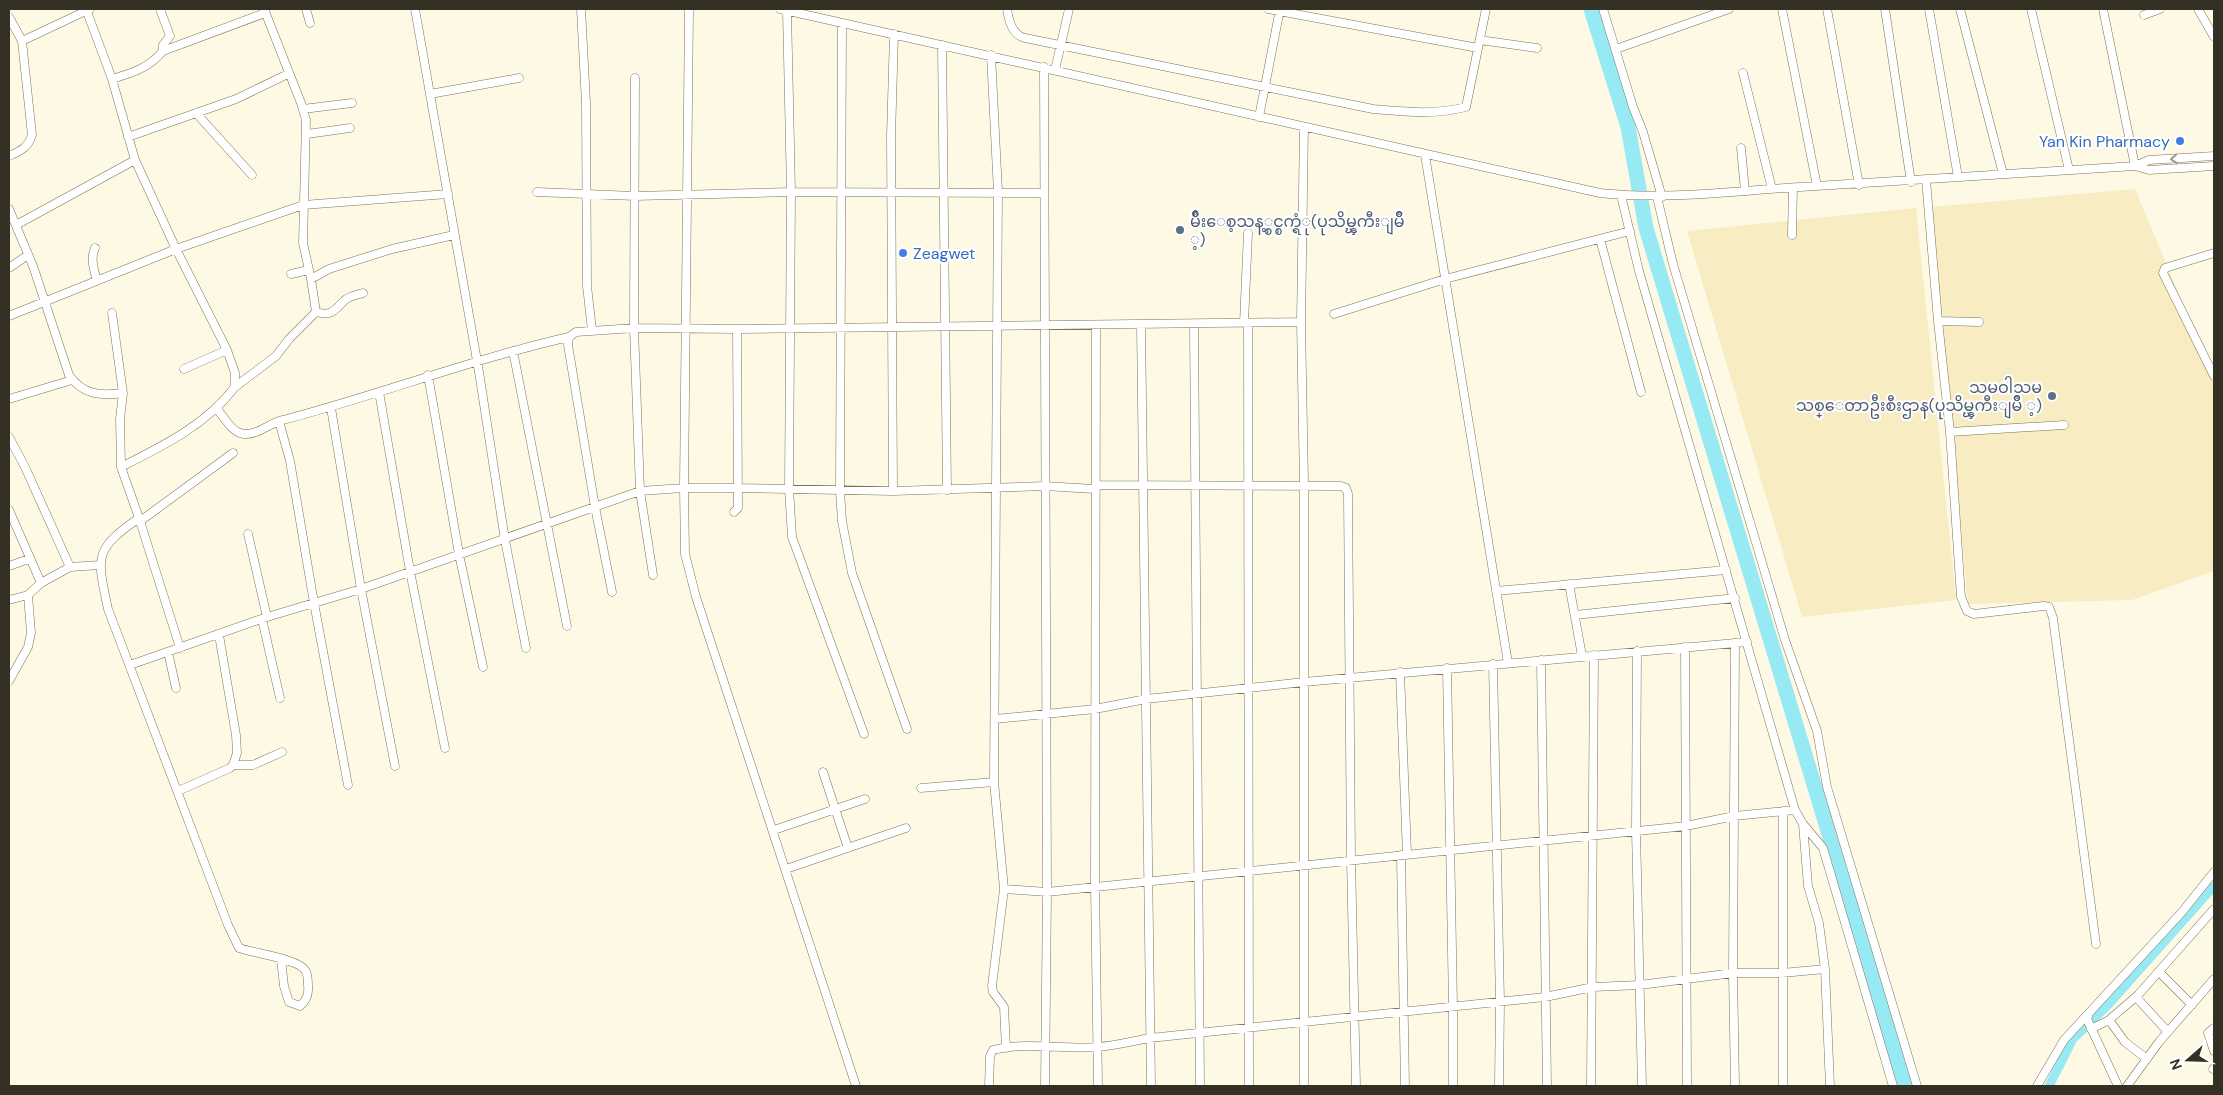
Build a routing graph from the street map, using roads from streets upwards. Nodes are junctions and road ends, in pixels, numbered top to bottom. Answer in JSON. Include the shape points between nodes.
{"nodes":[{"id":1,"x":88,"y":9,"type":"edge"},
{"id":2,"x":160,"y":9,"type":"edge"},
{"id":3,"x":306,"y":9,"type":"edge"},
{"id":4,"x":415,"y":9,"type":"edge"},
{"id":5,"x":581,"y":9,"type":"edge"},
{"id":6,"x":689,"y":9,"type":"edge"},
{"id":7,"x":1006,"y":9,"type":"edge"},
{"id":8,"x":1069,"y":9,"type":"edge"},
{"id":9,"x":1268,"y":9,"type":"edge"},
{"id":10,"x":1486,"y":9,"type":"edge"},
{"id":11,"x":1603,"y":9,"type":"edge"},
{"id":12,"x":1729,"y":9,"type":"edge"},
{"id":13,"x":1782,"y":9,"type":"edge"},
{"id":14,"x":1827,"y":9,"type":"edge"},
{"id":15,"x":1885,"y":9,"type":"edge"},
{"id":16,"x":1929,"y":9,"type":"edge"},
{"id":17,"x":1960,"y":9,"type":"edge"},
{"id":18,"x":2031,"y":9,"type":"edge"},
{"id":19,"x":2103,"y":9,"type":"edge"},
{"id":20,"x":2160,"y":9,"type":"edge"},
{"id":21,"x":2198,"y":9,"type":"edge"},
{"id":22,"x":783,"y":10,"type":"edge"},
{"id":23,"x":1280,"y":10,"type":"edge"},
{"id":24,"x":265,"y":11,"type":"edge"},
{"id":25,"x":2144,"y":15,"type":"dead end"},
{"id":26,"x":9,"y":17,"type":"edge"},
{"id":27,"x":310,"y":23,"type":"dead end"},
{"id":28,"x":842,"y":23,"type":"junction"},
{"id":29,"x":894,"y":34,"type":"junction"},
{"id":30,"x":2214,"y":37,"type":"edge"},
{"id":31,"x":1480,"y":40,"type":"junction"},
{"id":32,"x":22,"y":42,"type":"junction"},
{"id":33,"x":942,"y":45,"type":"junction"},
{"id":34,"x":1478,"y":48,"type":"junction"},
{"id":35,"x":1537,"y":48,"type":"dead end"},
{"id":36,"x":1616,"y":49,"type":"junction"},
{"id":37,"x":1060,"y":50,"type":"junction"},
{"id":38,"x":163,"y":52,"type":"junction"},
{"id":39,"x":991,"y":55,"type":"junction"},
{"id":40,"x":1044,"y":67,"type":"junction"},
{"id":41,"x":1056,"y":67,"type":"junction"},
{"id":42,"x":1743,"y":73,"type":"dead end"},
{"id":43,"x":288,"y":74,"type":"junction"},
{"id":44,"x":519,"y":78,"type":"dead end"},
{"id":45,"x":635,"y":78,"type":"dead end"},
{"id":46,"x":112,"y":79,"type":"junction"},
{"id":47,"x":1265,"y":89,"type":"junction"},
{"id":48,"x":430,"y":94,"type":"junction"},
{"id":49,"x":352,"y":103,"type":"dead end"},
{"id":50,"x":303,"y":109,"type":"junction"},
{"id":51,"x":196,"y":113,"type":"junction"},
{"id":52,"x":1259,"y":117,"type":"junction"},
{"id":53,"x":1304,"y":127,"type":"junction"},
{"id":54,"x":350,"y":128,"type":"dead end"},
{"id":55,"x":306,"y":134,"type":"junction"},
{"id":56,"x":128,"y":137,"type":"junction"},
{"id":57,"x":1740,"y":148,"type":"dead end"},
{"id":58,"x":1425,"y":154,"type":"junction"},
{"id":59,"x":9,"y":156,"type":"edge"},
{"id":60,"x":2214,"y":156,"type":"edge"},
{"id":61,"x":135,"y":160,"type":"junction"},
{"id":62,"x":2135,"y":166,"type":"junction"},
{"id":63,"x":2214,"y":166,"type":"edge"},
{"id":64,"x":2069,"y":170,"type":"junction"},
{"id":65,"x":2003,"y":174,"type":"junction"},
{"id":66,"x":252,"y":175,"type":"dead end"},
{"id":67,"x":1958,"y":177,"type":"junction"},
{"id":68,"x":1926,"y":180,"type":"junction"},
{"id":69,"x":1912,"y":182,"type":"junction"},
{"id":70,"x":1859,"y":185,"type":"junction"},
{"id":71,"x":1817,"y":186,"type":"junction"},
{"id":72,"x":1793,"y":188,"type":"junction"},
{"id":73,"x":1772,"y":189,"type":"junction"},
{"id":74,"x":1745,"y":191,"type":"junction"},
{"id":75,"x":537,"y":192,"type":"dead end"},
{"id":76,"x":791,"y":192,"type":"junction"},
{"id":77,"x":841,"y":192,"type":"junction"},
{"id":78,"x":943,"y":192,"type":"junction"},
{"id":79,"x":998,"y":192,"type":"junction"},
{"id":80,"x":586,"y":193,"type":"junction"},
{"id":81,"x":892,"y":193,"type":"junction"},
{"id":82,"x":1044,"y":193,"type":"junction"},
{"id":83,"x":448,"y":194,"type":"junction"},
{"id":84,"x":686,"y":194,"type":"junction"},
{"id":85,"x":1624,"y":195,"type":"junction"},
{"id":86,"x":635,"y":196,"type":"junction"},
{"id":87,"x":1656,"y":197,"type":"junction"},
{"id":88,"x":303,"y":204,"type":"junction"},
{"id":89,"x":9,"y":210,"type":"edge"},
{"id":90,"x":16,"y":224,"type":"junction"},
{"id":91,"x":1630,"y":231,"type":"junction"},
{"id":92,"x":1248,"y":233,"type":"dead end"},
{"id":93,"x":454,"y":235,"type":"junction"},
{"id":94,"x":1792,"y":235,"type":"dead end"},
{"id":95,"x":1600,"y":239,"type":"junction"},
{"id":96,"x":95,"y":248,"type":"dead end"},
{"id":97,"x":176,"y":249,"type":"junction"},
{"id":98,"x":2214,"y":253,"type":"edge"},
{"id":99,"x":28,"y":255,"type":"junction"},
{"id":100,"x":9,"y":268,"type":"edge"},
{"id":101,"x":309,"y":270,"type":"junction"},
{"id":102,"x":291,"y":274,"type":"dead end"},
{"id":103,"x":311,"y":279,"type":"junction"},
{"id":104,"x":1445,"y":279,"type":"junction"},
{"id":105,"x":97,"y":280,"type":"junction"},
{"id":106,"x":363,"y":292,"type":"dead end"},
{"id":107,"x":44,"y":302,"type":"junction"},
{"id":108,"x":316,"y":312,"type":"junction"},
{"id":109,"x":112,"y":313,"type":"dead end"},
{"id":110,"x":1334,"y":314,"type":"dead end"},
{"id":111,"x":9,"y":316,"type":"edge"},
{"id":112,"x":1938,"y":321,"type":"junction"},
{"id":113,"x":1301,"y":322,"type":"junction"},
{"id":114,"x":1979,"y":322,"type":"dead end"},
{"id":115,"x":1246,"y":323,"type":"junction"},
{"id":116,"x":1141,"y":324,"type":"junction"},
{"id":117,"x":1194,"y":324,"type":"junction"},
{"id":118,"x":1096,"y":325,"type":"junction"},
{"id":119,"x":893,"y":326,"type":"junction"},
{"id":120,"x":944,"y":326,"type":"junction"},
{"id":121,"x":1045,"y":326,"type":"junction"},
{"id":122,"x":790,"y":327,"type":"junction"},
{"id":123,"x":998,"y":327,"type":"junction"},
{"id":124,"x":634,"y":328,"type":"junction"},
{"id":125,"x":686,"y":328,"type":"junction"},
{"id":126,"x":842,"y":328,"type":"junction"},
{"id":127,"x":737,"y":329,"type":"junction"},
{"id":128,"x":592,"y":330,"type":"junction"},
{"id":129,"x":569,"y":337,"type":"junction"},
{"id":130,"x":227,"y":350,"type":"junction"},
{"id":131,"x":513,"y":351,"type":"junction"},
{"id":132,"x":476,"y":360,"type":"junction"},
{"id":133,"x":184,"y":369,"type":"dead end"},
{"id":134,"x":428,"y":375,"type":"junction"},
{"id":135,"x":2214,"y":376,"type":"edge"},
{"id":136,"x":72,"y":380,"type":"junction"},
{"id":137,"x":235,"y":387,"type":"junction"},
{"id":138,"x":379,"y":392,"type":"junction"},
{"id":139,"x":1641,"y":392,"type":"dead end"},
{"id":140,"x":123,"y":393,"type":"junction"},
{"id":141,"x":9,"y":399,"type":"edge"},
{"id":142,"x":331,"y":408,"type":"junction"},
{"id":143,"x":217,"y":409,"type":"junction"},
{"id":144,"x":279,"y":421,"type":"junction"},
{"id":145,"x":2064,"y":425,"type":"dead end"},
{"id":146,"x":1950,"y":432,"type":"junction"},
{"id":147,"x":9,"y":436,"type":"edge"},
{"id":148,"x":233,"y":453,"type":"dead end"},
{"id":149,"x":121,"y":467,"type":"junction"},
{"id":150,"x":1143,"y":485,"type":"junction"},
{"id":151,"x":1196,"y":485,"type":"junction"},
{"id":152,"x":1248,"y":485,"type":"junction"},
{"id":153,"x":1304,"y":485,"type":"junction"},
{"id":154,"x":1046,"y":486,"type":"junction"},
{"id":155,"x":684,"y":488,"type":"junction"},
{"id":156,"x":738,"y":488,"type":"junction"},
{"id":157,"x":789,"y":488,"type":"junction"},
{"id":158,"x":997,"y":488,"type":"junction"},
{"id":159,"x":1094,"y":489,"type":"junction"},
{"id":160,"x":947,"y":490,"type":"junction"},
{"id":161,"x":640,"y":491,"type":"junction"},
{"id":162,"x":840,"y":491,"type":"junction"},
{"id":163,"x":893,"y":491,"type":"junction"},
{"id":164,"x":595,"y":507,"type":"junction"},
{"id":165,"x":9,"y":510,"type":"edge"},
{"id":166,"x":734,"y":512,"type":"dead end"},
{"id":167,"x":139,"y":520,"type":"junction"},
{"id":168,"x":546,"y":523,"type":"junction"},
{"id":169,"x":248,"y":534,"type":"dead end"},
{"id":170,"x":505,"y":540,"type":"junction"},
{"id":171,"x":459,"y":554,"type":"junction"},
{"id":172,"x":29,"y":560,"type":"junction"},
{"id":173,"x":100,"y":564,"type":"junction"},
{"id":174,"x":9,"y":566,"type":"edge"},
{"id":175,"x":70,"y":567,"type":"junction"},
{"id":176,"x":1726,"y":570,"type":"junction"},
{"id":177,"x":410,"y":571,"type":"junction"},
{"id":178,"x":653,"y":575,"type":"dead end"},
{"id":179,"x":41,"y":583,"type":"junction"},
{"id":180,"x":1569,"y":584,"type":"junction"},
{"id":181,"x":361,"y":589,"type":"junction"},
{"id":182,"x":1496,"y":591,"type":"junction"},
{"id":183,"x":612,"y":592,"type":"dead end"},
{"id":184,"x":28,"y":594,"type":"junction"},
{"id":185,"x":1734,"y":598,"type":"junction"},
{"id":186,"x":9,"y":600,"type":"edge"},
{"id":187,"x":314,"y":603,"type":"junction"},
{"id":188,"x":1575,"y":614,"type":"junction"},
{"id":189,"x":264,"y":618,"type":"junction"},
{"id":190,"x":567,"y":626,"type":"dead end"},
{"id":191,"x":219,"y":635,"type":"junction"},
{"id":192,"x":1747,"y":642,"type":"junction"},
{"id":193,"x":1735,"y":643,"type":"junction"},
{"id":194,"x":1685,"y":647,"type":"junction"},
{"id":195,"x":180,"y":648,"type":"junction"},
{"id":196,"x":526,"y":648,"type":"dead end"},
{"id":197,"x":1637,"y":651,"type":"junction"},
{"id":198,"x":168,"y":652,"type":"junction"},
{"id":199,"x":1594,"y":655,"type":"junction"},
{"id":200,"x":1582,"y":656,"type":"junction"},
{"id":201,"x":1541,"y":660,"type":"junction"},
{"id":202,"x":1508,"y":663,"type":"junction"},
{"id":203,"x":1493,"y":664,"type":"junction"},
{"id":204,"x":130,"y":665,"type":"junction"},
{"id":205,"x":483,"y":668,"type":"dead end"},
{"id":206,"x":1447,"y":668,"type":"junction"},
{"id":207,"x":1400,"y":672,"type":"junction"},
{"id":208,"x":1351,"y":677,"type":"junction"},
{"id":209,"x":9,"y":681,"type":"edge"},
{"id":210,"x":1304,"y":682,"type":"junction"},
{"id":211,"x":176,"y":688,"type":"dead end"},
{"id":212,"x":1248,"y":688,"type":"junction"},
{"id":213,"x":1197,"y":693,"type":"junction"},
{"id":214,"x":280,"y":698,"type":"dead end"},
{"id":215,"x":1146,"y":699,"type":"junction"},
{"id":216,"x":1095,"y":709,"type":"junction"},
{"id":217,"x":1045,"y":713,"type":"junction"},
{"id":218,"x":994,"y":719,"type":"junction"},
{"id":219,"x":907,"y":729,"type":"dead end"},
{"id":220,"x":864,"y":734,"type":"dead end"},
{"id":221,"x":445,"y":748,"type":"dead end"},
{"id":222,"x":282,"y":752,"type":"dead end"},
{"id":223,"x":233,"y":765,"type":"junction"},
{"id":224,"x":395,"y":766,"type":"dead end"},
{"id":225,"x":823,"y":772,"type":"dead end"},
{"id":226,"x":994,"y":782,"type":"junction"},
{"id":227,"x":348,"y":785,"type":"dead end"},
{"id":228,"x":920,"y":788,"type":"dead end"},
{"id":229,"x":178,"y":791,"type":"junction"},
{"id":230,"x":865,"y":799,"type":"dead end"},
{"id":231,"x":835,"y":809,"type":"junction"},
{"id":232,"x":1794,"y":810,"type":"junction"},
{"id":233,"x":1783,"y":811,"type":"junction"},
{"id":234,"x":1734,"y":816,"type":"junction"},
{"id":235,"x":1803,"y":824,"type":"junction"},
{"id":236,"x":1686,"y":826,"type":"junction"},
{"id":237,"x":906,"y":828,"type":"dead end"},
{"id":238,"x":774,"y":830,"type":"junction"},
{"id":239,"x":1636,"y":831,"type":"junction"},
{"id":240,"x":1594,"y":835,"type":"junction"},
{"id":241,"x":1544,"y":840,"type":"junction"},
{"id":242,"x":1498,"y":845,"type":"junction"},
{"id":243,"x":848,"y":848,"type":"junction"},
{"id":244,"x":1449,"y":850,"type":"junction"},
{"id":245,"x":1404,"y":855,"type":"junction"},
{"id":246,"x":1351,"y":860,"type":"junction"},
{"id":247,"x":1304,"y":865,"type":"junction"},
{"id":248,"x":786,"y":869,"type":"junction"},
{"id":249,"x":1248,"y":871,"type":"junction"},
{"id":250,"x":2214,"y":872,"type":"edge"},
{"id":251,"x":1199,"y":876,"type":"junction"},
{"id":252,"x":1148,"y":882,"type":"junction"},
{"id":253,"x":1095,"y":886,"type":"junction"},
{"id":254,"x":1004,"y":889,"type":"junction"},
{"id":255,"x":1048,"y":892,"type":"junction"},
{"id":256,"x":2214,"y":909,"type":"edge"},
{"id":257,"x":2096,"y":944,"type":"dead end"},
{"id":258,"x":281,"y":959,"type":"junction"},
{"id":259,"x":1825,"y":969,"type":"junction"},
{"id":260,"x":2158,"y":972,"type":"junction"},
{"id":261,"x":1733,"y":973,"type":"junction"},
{"id":262,"x":1782,"y":974,"type":"junction"},
{"id":263,"x":1686,"y":978,"type":"junction"},
{"id":264,"x":2214,"y":979,"type":"edge"},
{"id":265,"x":1640,"y":985,"type":"junction"},
{"id":266,"x":1593,"y":987,"type":"junction"},
{"id":267,"x":1546,"y":997,"type":"junction"},
{"id":268,"x":2136,"y":997,"type":"junction"},
{"id":269,"x":1500,"y":1002,"type":"junction"},
{"id":270,"x":2192,"y":1005,"type":"junction"},
{"id":271,"x":1453,"y":1007,"type":"junction"},
{"id":272,"x":1404,"y":1012,"type":"junction"},
{"id":273,"x":1354,"y":1017,"type":"junction"},
{"id":274,"x":2109,"y":1020,"type":"junction"},
{"id":275,"x":1304,"y":1022,"type":"junction"},
{"id":276,"x":2089,"y":1022,"type":"junction"},
{"id":277,"x":1249,"y":1028,"type":"junction"},
{"id":278,"x":2214,"y":1028,"type":"edge"},
{"id":279,"x":2168,"y":1032,"type":"junction"},
{"id":280,"x":1200,"y":1033,"type":"junction"},
{"id":281,"x":1150,"y":1038,"type":"junction"},
{"id":282,"x":1044,"y":1046,"type":"junction"},
{"id":283,"x":1097,"y":1047,"type":"junction"},
{"id":284,"x":1006,"y":1048,"type":"junction"},
{"id":285,"x":2214,"y":1051,"type":"edge"},
{"id":286,"x":2147,"y":1059,"type":"junction"},
{"id":287,"x":856,"y":1086,"type":"edge"},
{"id":288,"x":989,"y":1086,"type":"edge"},
{"id":289,"x":1045,"y":1086,"type":"edge"},
{"id":290,"x":1098,"y":1086,"type":"edge"},
{"id":291,"x":1151,"y":1086,"type":"edge"},
{"id":292,"x":1200,"y":1086,"type":"edge"},
{"id":293,"x":1249,"y":1086,"type":"edge"},
{"id":294,"x":1304,"y":1086,"type":"edge"},
{"id":295,"x":1356,"y":1086,"type":"edge"},
{"id":296,"x":1406,"y":1086,"type":"edge"},
{"id":297,"x":1453,"y":1086,"type":"edge"},
{"id":298,"x":1499,"y":1086,"type":"edge"},
{"id":299,"x":1547,"y":1086,"type":"edge"},
{"id":300,"x":1591,"y":1086,"type":"edge"},
{"id":301,"x":1642,"y":1086,"type":"edge"},
{"id":302,"x":1687,"y":1086,"type":"edge"},
{"id":303,"x":1735,"y":1086,"type":"edge"},
{"id":304,"x":1783,"y":1086,"type":"edge"},
{"id":305,"x":1830,"y":1086,"type":"edge"},
{"id":306,"x":1893,"y":1086,"type":"edge"},
{"id":307,"x":1917,"y":1086,"type":"edge"},
{"id":308,"x":2037,"y":1086,"type":"edge"},
{"id":309,"x":2118,"y":1086,"type":"edge"},
{"id":310,"x":2127,"y":1086,"type":"edge"}],
"edges":[{"from":1,"to":32,"type":"street"},
{"from":1,"to":46,"type":"street"},
{"from":2,"to":38,"type":"street","via":[[170,36],[163,45]]},
{"from":3,"to":27,"type":"street"},
{"from":4,"to":48,"type":"street"},
{"from":5,"to":80,"type":"street"},
{"from":6,"to":84,"type":"street"},
{"from":7,"to":37,"type":"street","via":[[1018,36]]},
{"from":8,"to":37,"type":"street"},
{"from":9,"to":23,"type":"street"},
{"from":10,"to":31,"type":"street"},
{"from":11,"to":36,"type":"street"},
{"from":12,"to":36,"type":"street"},
{"from":13,"to":71,"type":"street"},
{"from":14,"to":70,"type":"street"},
{"from":15,"to":69,"type":"street"},
{"from":16,"to":67,"type":"street"},
{"from":17,"to":65,"type":"street"},
{"from":18,"to":64,"type":"street"},
{"from":19,"to":62,"type":"street"},
{"from":20,"to":25,"type":"street"},
{"from":21,"to":30,"type":"street"},
{"from":22,"to":28,"type":"street"},
{"from":22,"to":76,"type":"street"},
{"from":23,"to":34,"type":"street"},
{"from":23,"to":47,"type":"street"},
{"from":24,"to":38,"type":"street"},
{"from":24,"to":43,"type":"street"},
{"from":26,"to":32,"type":"street"},
{"from":28,"to":29,"type":"street"},
{"from":28,"to":77,"type":"street"},
{"from":29,"to":33,"type":"street"},
{"from":29,"to":81,"type":"street"},
{"from":31,"to":34,"type":"street"},
{"from":31,"to":35,"type":"street"},
{"from":32,"to":59,"type":"street","via":[[32,135],[30,144]]},
{"from":33,"to":39,"type":"street"},
{"from":33,"to":78,"type":"street"},
{"from":34,"to":47,"type":"street","via":[[1466,107],[1446,112],[1424,114],[1373,109]]},
{"from":36,"to":87,"type":"street"},
{"from":37,"to":41,"type":"street"},
{"from":37,"to":47,"type":"street"},
{"from":38,"to":46,"type":"street","via":[[139,71]]},
{"from":39,"to":40,"type":"street"},
{"from":39,"to":79,"type":"street"},
{"from":40,"to":41,"type":"street"},
{"from":40,"to":82,"type":"street"},
{"from":41,"to":52,"type":"street"},
{"from":42,"to":73,"type":"street"},
{"from":43,"to":50,"type":"street"},
{"from":43,"to":51,"type":"street","via":[[236,99]]},
{"from":44,"to":48,"type":"street"},
{"from":45,"to":86,"type":"street"},
{"from":46,"to":56,"type":"street"},
{"from":47,"to":52,"type":"street"},
{"from":48,"to":83,"type":"street"},
{"from":49,"to":50,"type":"street"},
{"from":50,"to":55,"type":"street"},
{"from":51,"to":56,"type":"street"},
{"from":51,"to":66,"type":"street"},
{"from":52,"to":53,"type":"street"},
{"from":53,"to":58,"type":"street"},
{"from":53,"to":113,"type":"street"},
{"from":54,"to":55,"type":"street"},
{"from":55,"to":88,"type":"street"},
{"from":56,"to":61,"type":"street"},
{"from":57,"to":74,"type":"street"},
{"from":58,"to":85,"type":"street","via":[[1600,193]]},
{"from":58,"to":104,"type":"street"},
{"from":60,"to":62,"type":"street","one_way":true,"via":[[2149,160]]},
{"from":61,"to":90,"type":"street"},
{"from":61,"to":97,"type":"street"},
{"from":62,"to":63,"type":"street","via":[[2149,170]]},
{"from":62,"to":64,"type":"street"},
{"from":64,"to":65,"type":"street"},
{"from":65,"to":67,"type":"street"},
{"from":67,"to":68,"type":"street"},
{"from":68,"to":69,"type":"street"},
{"from":68,"to":112,"type":"street"},
{"from":69,"to":70,"type":"street"},
{"from":70,"to":71,"type":"street"},
{"from":71,"to":72,"type":"street"},
{"from":72,"to":73,"type":"street"},
{"from":72,"to":94,"type":"street"},
{"from":73,"to":74,"type":"street"},
{"from":74,"to":87,"type":"street"},
{"from":75,"to":80,"type":"street"},
{"from":76,"to":77,"type":"street"},
{"from":76,"to":84,"type":"street"},
{"from":76,"to":122,"type":"street"},
{"from":77,"to":81,"type":"street"},
{"from":77,"to":126,"type":"street"},
{"from":78,"to":79,"type":"street"},
{"from":78,"to":81,"type":"street"},
{"from":78,"to":120,"type":"street"},
{"from":79,"to":82,"type":"street"},
{"from":79,"to":123,"type":"street"},
{"from":80,"to":86,"type":"street"},
{"from":80,"to":128,"type":"street","via":[[587,286]]},
{"from":81,"to":119,"type":"street"},
{"from":82,"to":121,"type":"street"},
{"from":83,"to":88,"type":"street"},
{"from":83,"to":93,"type":"street"},
{"from":84,"to":86,"type":"street"},
{"from":84,"to":125,"type":"street"},
{"from":85,"to":87,"type":"street"},
{"from":85,"to":91,"type":"street"},
{"from":86,"to":124,"type":"street"},
{"from":87,"to":307,"type":"street","via":[[1754,538],[1817,731],[1828,787]]},
{"from":88,"to":97,"type":"street"},
{"from":88,"to":101,"type":"street","via":[[303,243]]},
{"from":89,"to":90,"type":"street"},
{"from":90,"to":99,"type":"street"},
{"from":91,"to":95,"type":"street"},
{"from":91,"to":176,"type":"street"},
{"from":92,"to":115,"type":"street"},
{"from":93,"to":103,"type":"street","via":[[392,249],[329,269]]},
{"from":93,"to":132,"type":"street"},
{"from":95,"to":104,"type":"street"},
{"from":95,"to":139,"type":"street"},
{"from":96,"to":105,"type":"street","via":[[92,252]]},
{"from":97,"to":105,"type":"street"},
{"from":97,"to":130,"type":"street"},
{"from":98,"to":135,"type":"street","via":[[2165,268],[2163,273]]},
{"from":99,"to":100,"type":"street"},
{"from":99,"to":107,"type":"street"},
{"from":101,"to":102,"type":"street"},
{"from":101,"to":103,"type":"street"},
{"from":103,"to":108,"type":"street"},
{"from":104,"to":110,"type":"street"},
{"from":104,"to":182,"type":"street"},
{"from":105,"to":107,"type":"street"},
{"from":106,"to":108,"type":"street","via":[[345,299],[335,311]]},
{"from":107,"to":111,"type":"street"},
{"from":107,"to":136,"type":"street"},
{"from":108,"to":137,"type":"street","via":[[276,356]]},
{"from":109,"to":140,"type":"street"},
{"from":112,"to":114,"type":"street"},
{"from":112,"to":146,"type":"street"},
{"from":113,"to":115,"type":"street"},
{"from":113,"to":153,"type":"street"},
{"from":115,"to":117,"type":"street"},
{"from":115,"to":152,"type":"street"},
{"from":116,"to":117,"type":"street"},
{"from":116,"to":118,"type":"street"},
{"from":116,"to":150,"type":"street"},
{"from":117,"to":151,"type":"street"},
{"from":118,"to":121,"type":"street"},
{"from":118,"to":159,"type":"street"},
{"from":119,"to":120,"type":"street"},
{"from":119,"to":126,"type":"street"},
{"from":119,"to":163,"type":"street"},
{"from":120,"to":123,"type":"street"},
{"from":120,"to":160,"type":"street"},
{"from":121,"to":123,"type":"street"},
{"from":121,"to":154,"type":"street"},
{"from":122,"to":126,"type":"street"},
{"from":122,"to":127,"type":"street"},
{"from":122,"to":157,"type":"street"},
{"from":123,"to":158,"type":"street"},
{"from":124,"to":125,"type":"street"},
{"from":124,"to":128,"type":"street"},
{"from":124,"to":161,"type":"street"},
{"from":125,"to":127,"type":"street"},
{"from":125,"to":155,"type":"street"},
{"from":126,"to":162,"type":"street"},
{"from":127,"to":156,"type":"street"},
{"from":128,"to":129,"type":"street","via":[[576,332]]},
{"from":129,"to":131,"type":"street"},
{"from":129,"to":164,"type":"street"},
{"from":130,"to":133,"type":"street"},
{"from":130,"to":137,"type":"street","via":[[235,373]]},
{"from":131,"to":132,"type":"street"},
{"from":131,"to":168,"type":"street"},
{"from":132,"to":134,"type":"street"},
{"from":132,"to":170,"type":"street"},
{"from":134,"to":138,"type":"street"},
{"from":134,"to":171,"type":"street"},
{"from":136,"to":140,"type":"street","via":[[87,391]]},
{"from":136,"to":141,"type":"street"},
{"from":137,"to":143,"type":"street"},
{"from":138,"to":142,"type":"street"},
{"from":138,"to":177,"type":"street"},
{"from":140,"to":149,"type":"street"},
{"from":142,"to":144,"type":"street"},
{"from":142,"to":181,"type":"street"},
{"from":143,"to":144,"type":"street","via":[[235,431],[242,434],[252,434]]},
{"from":143,"to":149,"type":"street","via":[[194,426]]},
{"from":144,"to":187,"type":"street","via":[[290,461]]},
{"from":145,"to":146,"type":"street"},
{"from":146,"to":257,"type":"street","via":[[1959,588],[1963,604],[1974,614],[2044,606],[2049,607],[2053,618]]},
{"from":147,"to":175,"type":"street"},
{"from":148,"to":167,"type":"street"},
{"from":149,"to":167,"type":"street"},
{"from":150,"to":151,"type":"street"},
{"from":150,"to":159,"type":"street","via":[[1098,485]]},
{"from":150,"to":215,"type":"street"},
{"from":151,"to":152,"type":"street"},
{"from":151,"to":213,"type":"street"},
{"from":152,"to":153,"type":"street"},
{"from":152,"to":212,"type":"street"},
{"from":153,"to":208,"type":"street","via":[[1341,486],[1348,491]]},
{"from":153,"to":210,"type":"street"},
{"from":154,"to":158,"type":"street"},
{"from":154,"to":159,"type":"street"},
{"from":154,"to":217,"type":"street"},
{"from":155,"to":156,"type":"street"},
{"from":155,"to":161,"type":"street"},
{"from":155,"to":238,"type":"street","via":[[686,554],[696,597]]},
{"from":156,"to":157,"type":"street"},
{"from":156,"to":166,"type":"street","via":[[738,508]]},
{"from":157,"to":162,"type":"street"},
{"from":157,"to":220,"type":"street","via":[[792,537]]},
{"from":158,"to":160,"type":"street"},
{"from":158,"to":218,"type":"street"},
{"from":159,"to":216,"type":"street"},
{"from":160,"to":163,"type":"street"},
{"from":161,"to":164,"type":"street"},
{"from":161,"to":178,"type":"street"},
{"from":162,"to":163,"type":"street"},
{"from":162,"to":219,"type":"street","via":[[852,573]]},
{"from":164,"to":168,"type":"street"},
{"from":164,"to":183,"type":"street"},
{"from":165,"to":172,"type":"street"},
{"from":167,"to":173,"type":"street","via":[[108,544]]},
{"from":167,"to":195,"type":"street"},
{"from":168,"to":170,"type":"street"},
{"from":168,"to":190,"type":"street"},
{"from":169,"to":189,"type":"street"},
{"from":170,"to":171,"type":"street"},
{"from":170,"to":196,"type":"street"},
{"from":171,"to":177,"type":"street"},
{"from":171,"to":205,"type":"street"},
{"from":172,"to":174,"type":"street"},
{"from":172,"to":179,"type":"street"},
{"from":173,"to":175,"type":"street"},
{"from":173,"to":204,"type":"street","via":[[108,609]]},
{"from":175,"to":179,"type":"street"},
{"from":176,"to":180,"type":"street"},
{"from":176,"to":185,"type":"street"},
{"from":177,"to":181,"type":"street"},
{"from":177,"to":221,"type":"street"},
{"from":179,"to":184,"type":"street"},
{"from":180,"to":182,"type":"street"},
{"from":180,"to":188,"type":"street"},
{"from":181,"to":187,"type":"street"},
{"from":181,"to":224,"type":"street"},
{"from":182,"to":202,"type":"street"},
{"from":184,"to":186,"type":"street"},
{"from":184,"to":209,"type":"street","via":[[31,633],[28,647]]},
{"from":185,"to":188,"type":"street"},
{"from":185,"to":192,"type":"street"},
{"from":187,"to":189,"type":"street"},
{"from":187,"to":227,"type":"street"},
{"from":188,"to":200,"type":"street"},
{"from":189,"to":191,"type":"street"},
{"from":189,"to":214,"type":"street"},
{"from":191,"to":195,"type":"street"},
{"from":191,"to":223,"type":"street","via":[[236,735],[237,753]]},
{"from":192,"to":193,"type":"street"},
{"from":192,"to":232,"type":"street"},
{"from":193,"to":194,"type":"street"},
{"from":193,"to":234,"type":"street"},
{"from":194,"to":197,"type":"street"},
{"from":194,"to":236,"type":"street"},
{"from":195,"to":198,"type":"street"},
{"from":197,"to":199,"type":"street"},
{"from":197,"to":239,"type":"street"},
{"from":198,"to":204,"type":"street"},
{"from":198,"to":211,"type":"street"},
{"from":199,"to":200,"type":"street"},
{"from":199,"to":240,"type":"street"},
{"from":200,"to":201,"type":"street"},
{"from":201,"to":202,"type":"street"},
{"from":201,"to":241,"type":"street"},
{"from":202,"to":203,"type":"street"},
{"from":203,"to":206,"type":"street"},
{"from":203,"to":242,"type":"street"},
{"from":204,"to":229,"type":"street"},
{"from":206,"to":207,"type":"street"},
{"from":206,"to":244,"type":"street"},
{"from":207,"to":208,"type":"street"},
{"from":207,"to":245,"type":"street"},
{"from":208,"to":210,"type":"street"},
{"from":208,"to":246,"type":"street"},
{"from":210,"to":212,"type":"street"},
{"from":210,"to":247,"type":"street"},
{"from":212,"to":213,"type":"street"},
{"from":212,"to":249,"type":"street"},
{"from":213,"to":215,"type":"street"},
{"from":213,"to":251,"type":"street"},
{"from":215,"to":216,"type":"street"},
{"from":215,"to":252,"type":"street"},
{"from":216,"to":217,"type":"street"},
{"from":216,"to":253,"type":"street"},
{"from":217,"to":218,"type":"street"},
{"from":217,"to":255,"type":"street"},
{"from":218,"to":226,"type":"street"},
{"from":222,"to":223,"type":"street","via":[[253,765]]},
{"from":223,"to":229,"type":"street"},
{"from":225,"to":231,"type":"street"},
{"from":226,"to":228,"type":"street"},
{"from":226,"to":254,"type":"street"},
{"from":229,"to":258,"type":"street","via":[[228,925],[240,948]]},
{"from":230,"to":231,"type":"street"},
{"from":231,"to":238,"type":"street"},
{"from":231,"to":243,"type":"street"},
{"from":232,"to":233,"type":"street"},
{"from":232,"to":235,"type":"street"},
{"from":233,"to":234,"type":"street"},
{"from":233,"to":262,"type":"street"},
{"from":234,"to":236,"type":"street"},
{"from":234,"to":261,"type":"street"},
{"from":235,"to":259,"type":"street","via":[[1808,886],[1819,923]]},
{"from":235,"to":306,"type":"street","via":[[1823,848],[1831,870]]},
{"from":236,"to":239,"type":"street"},
{"from":236,"to":263,"type":"street"},
{"from":237,"to":243,"type":"street"},
{"from":238,"to":248,"type":"street"},
{"from":239,"to":240,"type":"street"},
{"from":239,"to":265,"type":"street"},
{"from":240,"to":241,"type":"street"},
{"from":240,"to":266,"type":"street"},
{"from":241,"to":242,"type":"street"},
{"from":241,"to":267,"type":"street"},
{"from":242,"to":244,"type":"street"},
{"from":242,"to":269,"type":"street"},
{"from":243,"to":248,"type":"street"},
{"from":244,"to":245,"type":"street"},
{"from":244,"to":271,"type":"street"},
{"from":245,"to":246,"type":"street"},
{"from":245,"to":272,"type":"street"},
{"from":246,"to":247,"type":"street"},
{"from":246,"to":273,"type":"street"},
{"from":247,"to":249,"type":"street"},
{"from":247,"to":275,"type":"street"},
{"from":248,"to":287,"type":"street"},
{"from":249,"to":251,"type":"street"},
{"from":249,"to":277,"type":"street"},
{"from":250,"to":276,"type":"street"},
{"from":251,"to":252,"type":"street"},
{"from":251,"to":280,"type":"street"},
{"from":252,"to":253,"type":"street"},
{"from":252,"to":281,"type":"street"},
{"from":253,"to":255,"type":"street"},
{"from":253,"to":283,"type":"street"},
{"from":254,"to":255,"type":"street"},
{"from":254,"to":284,"type":"street","via":[[992,986],[1004,1007]]},
{"from":255,"to":282,"type":"street"},
{"from":256,"to":260,"type":"street"},
{"from":258,"to":258,"type":"street","via":[[289,1002],[300,1006],[307,997],[305,969]]},
{"from":259,"to":262,"type":"street"},
{"from":259,"to":305,"type":"street"},
{"from":260,"to":268,"type":"street"},
{"from":260,"to":270,"type":"street"},
{"from":261,"to":262,"type":"street"},
{"from":261,"to":263,"type":"street"},
{"from":261,"to":303,"type":"street"},
{"from":262,"to":304,"type":"street"},
{"from":263,"to":265,"type":"street"},
{"from":263,"to":302,"type":"street"},
{"from":264,"to":270,"type":"street"},
{"from":265,"to":266,"type":"street"},
{"from":265,"to":301,"type":"street"},
{"from":266,"to":267,"type":"street"},
{"from":266,"to":300,"type":"street"},
{"from":267,"to":269,"type":"street"},
{"from":267,"to":299,"type":"street"},
{"from":268,"to":274,"type":"street"},
{"from":268,"to":279,"type":"street"},
{"from":269,"to":271,"type":"street"},
{"from":269,"to":298,"type":"street"},
{"from":270,"to":279,"type":"street"},
{"from":271,"to":272,"type":"street"},
{"from":271,"to":297,"type":"street"},
{"from":272,"to":273,"type":"street"},
{"from":272,"to":296,"type":"street"},
{"from":273,"to":275,"type":"street"},
{"from":273,"to":295,"type":"street"},
{"from":274,"to":276,"type":"street"},
{"from":274,"to":286,"type":"street","via":[[2125,1042]]},
{"from":275,"to":277,"type":"street"},
{"from":275,"to":294,"type":"street"},
{"from":276,"to":308,"type":"street","via":[[2064,1040]]},
{"from":276,"to":309,"type":"street"},
{"from":277,"to":280,"type":"street"},
{"from":277,"to":293,"type":"street"},
{"from":278,"to":285,"type":"street","via":[[2207,1036]]},
{"from":279,"to":286,"type":"street"},
{"from":280,"to":281,"type":"street"},
{"from":280,"to":292,"type":"street"},
{"from":281,"to":283,"type":"street"},
{"from":281,"to":291,"type":"street"},
{"from":282,"to":283,"type":"street"},
{"from":282,"to":284,"type":"street"},
{"from":282,"to":289,"type":"street"},
{"from":283,"to":290,"type":"street"},
{"from":284,"to":288,"type":"street","via":[[993,1050],[990,1056]]},
{"from":286,"to":310,"type":"street"}]}
